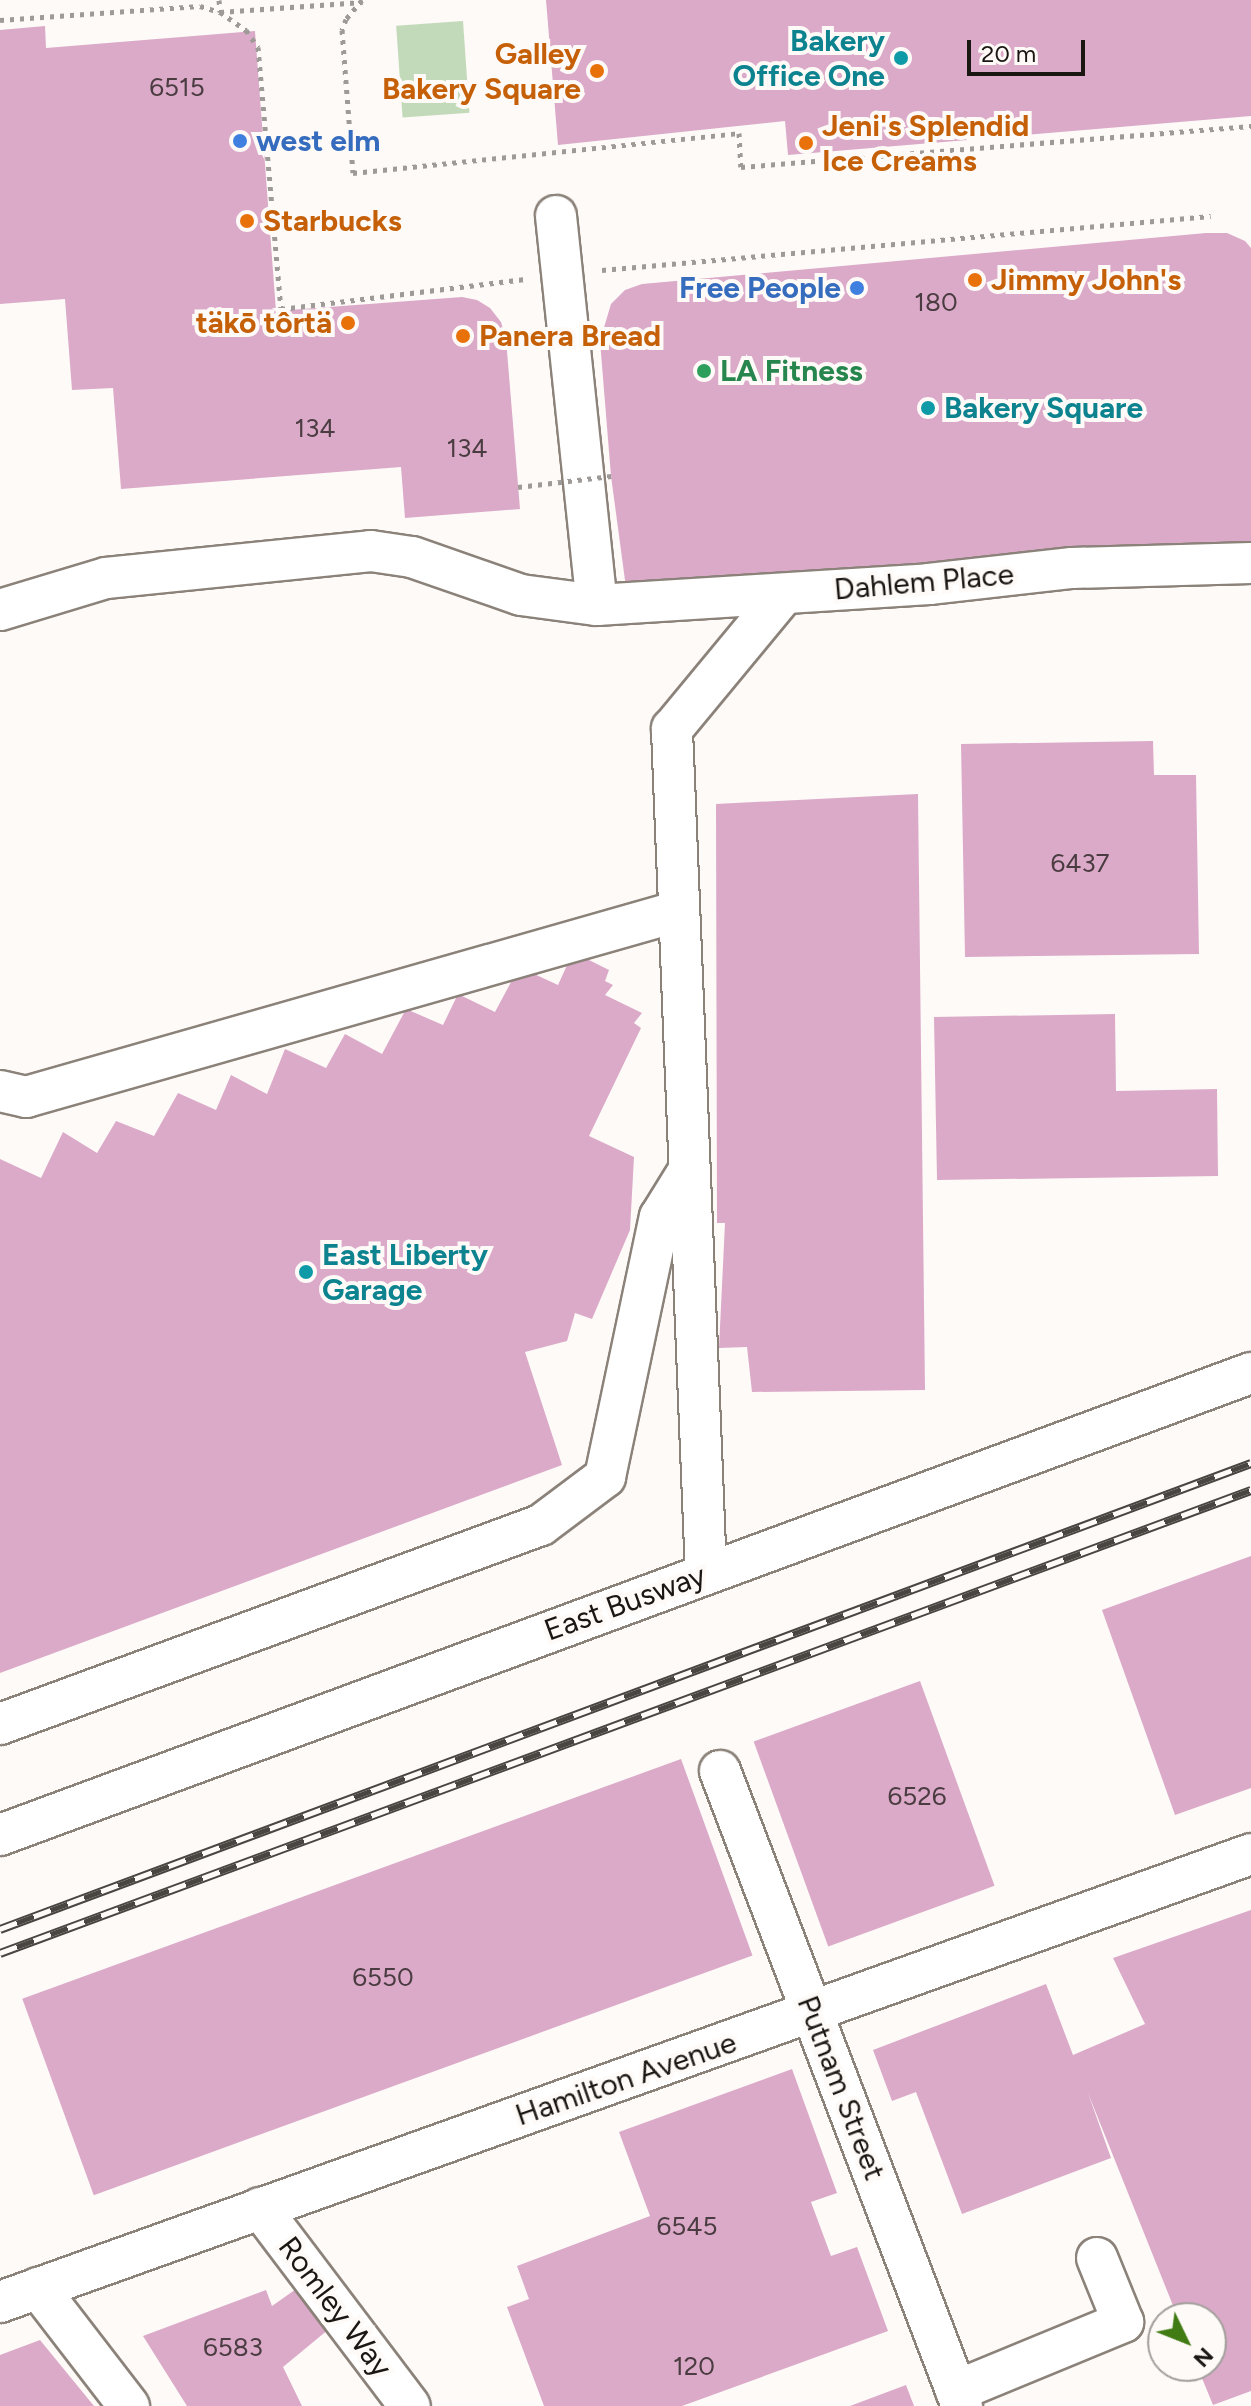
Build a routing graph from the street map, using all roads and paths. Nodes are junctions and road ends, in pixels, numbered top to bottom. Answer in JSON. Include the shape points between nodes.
{"nodes":[{"id":1,"x":219,"y":0,"type":"edge"},
{"id":2,"x":362,"y":1,"type":"edge"},
{"id":3,"x":1251,"y":126,"type":"edge"},
{"id":4,"x":556,"y":216,"type":"dead end"},
{"id":5,"x":611,"y":476,"type":"dead end"},
{"id":6,"x":518,"y":487,"type":"dead end"},
{"id":7,"x":1250,"y":572,"type":"edge"},
{"id":8,"x":783,"y":595,"type":"junction"},
{"id":9,"x":597,"y":605,"type":"junction"},
{"id":10,"x":0,"y":610,"type":"edge"},
{"id":11,"x":679,"y":911,"type":"junction"},
{"id":12,"x":0,"y":1091,"type":"edge"},
{"id":13,"x":689,"y":1170,"type":"junction"},
{"id":14,"x":1251,"y":1373,"type":"edge"},
{"id":15,"x":706,"y":1573,"type":"junction"},
{"id":16,"x":0,"y":1724,"type":"edge"},
{"id":17,"x":720,"y":1771,"type":"dead end"},
{"id":18,"x":0,"y":1835,"type":"edge"},
{"id":19,"x":1251,"y":1854,"type":"edge"},
{"id":20,"x":812,"y":2013,"type":"junction"},
{"id":21,"x":260,"y":2208,"type":"junction"},
{"id":22,"x":1097,"y":2258,"type":"dead end"},
{"id":23,"x":38,"y":2288,"type":"junction"},
{"id":24,"x":0,"y":2302,"type":"edge"},
{"id":25,"x":959,"y":2398,"type":"edge"},
{"id":26,"x":129,"y":2406,"type":"edge"},
{"id":27,"x":410,"y":2406,"type":"edge"}],
"edges":[{"from":1,"to":2,"type":"path","via":[[220,12]]},
{"from":2,"to":3,"type":"path","via":[[342,30],[353,173],[739,133],[741,167]]},
{"from":4,"to":9,"type":"street"},
{"from":5,"to":6,"type":"path","bridge":true},
{"from":7,"to":8,"type":"street","name":"Dahlem Place","via":[[1072,568]]},
{"from":8,"to":9,"type":"street","name":"Dahlem Place"},
{"from":8,"to":11,"type":"street","via":[[672,729]]},
{"from":9,"to":10,"type":"street","name":"Dahlem Place","via":[[521,595],[412,557],[371,551],[106,578]]},
{"from":11,"to":12,"type":"street","via":[[26,1097]]},
{"from":11,"to":13,"type":"street"},
{"from":13,"to":15,"type":"street"},
{"from":13,"to":16,"type":"street","via":[[660,1217],[605,1477],[541,1525]]},
{"from":14,"to":15,"type":"street","name":"East Busway"},
{"from":15,"to":18,"type":"street","name":"East Busway"},
{"from":17,"to":20,"type":"street","name":"Putnam Street"},
{"from":19,"to":20,"type":"street","name":"Hamilton Avenue"},
{"from":20,"to":21,"type":"street","name":"Hamilton Avenue"},
{"from":20,"to":25,"type":"street","name":"Putnam Street"},
{"from":21,"to":23,"type":"street","name":"Hamilton Avenue"},
{"from":21,"to":27,"type":"street","name":"Romley Way"},
{"from":22,"to":25,"type":"street","via":[[1123,2322]]},
{"from":23,"to":24,"type":"street","name":"Hamilton Avenue"},
{"from":23,"to":26,"type":"street"}]}
